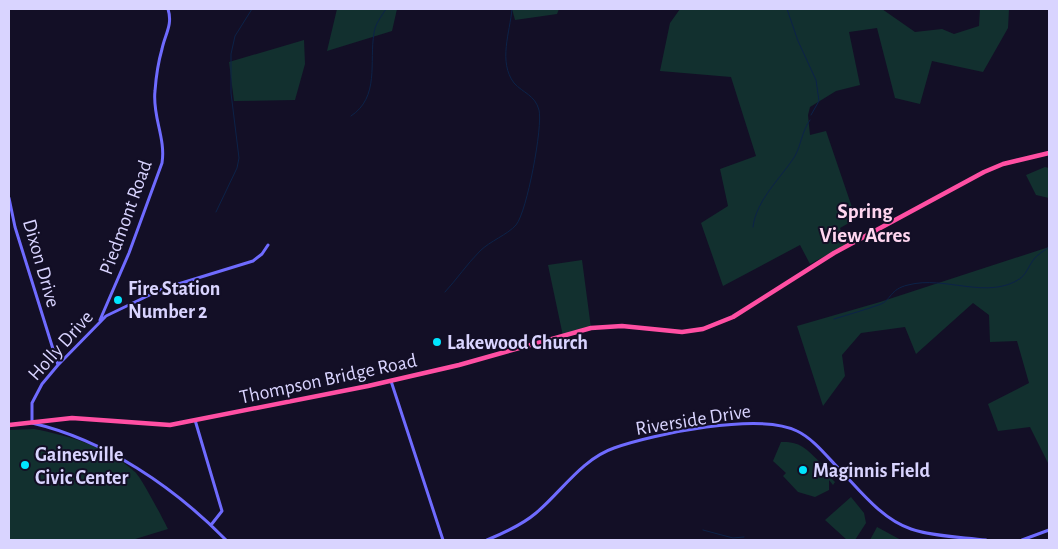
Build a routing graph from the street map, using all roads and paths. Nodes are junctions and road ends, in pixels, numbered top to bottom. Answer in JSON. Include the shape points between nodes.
{"nodes":[{"id":1,"x":168,"y":9,"type":"edge"},
{"id":2,"x":1049,"y":153,"type":"edge"},
{"id":3,"x":9,"y":198,"type":"edge"},
{"id":4,"x":268,"y":245,"type":"dead end"},
{"id":5,"x":104,"y":311,"type":"junction"},
{"id":6,"x":106,"y":316,"type":"junction"},
{"id":7,"x":98,"y":323,"type":"junction"},
{"id":8,"x":58,"y":365,"type":"junction"},
{"id":9,"x":391,"y":380,"type":"junction"},
{"id":10,"x":195,"y":420,"type":"junction"},
{"id":11,"x":32,"y":423,"type":"junction"},
{"id":12,"x":9,"y":425,"type":"edge"},
{"id":13,"x":211,"y":525,"type":"junction"},
{"id":14,"x":1049,"y":530,"type":"edge"},
{"id":15,"x":226,"y":540,"type":"edge"},
{"id":16,"x":443,"y":540,"type":"edge"},
{"id":17,"x":487,"y":540,"type":"edge"},
{"id":18,"x":986,"y":540,"type":"edge"},
{"id":19,"x":1022,"y":540,"type":"edge"}],
"edges":[{"from":1,"to":5,"type":"street","name":"Piedmont Road","via":[[170,27],[162,47],[154,94],[164,150],[162,163]]},
{"from":2,"to":9,"type":"highway","name":"Thompson Bridge Road","via":[[984,172],[826,258],[714,326],[682,332],[622,326],[591,328],[459,365]]},
{"from":3,"to":8,"type":"street","name":"Dixon Drive"},
{"from":4,"to":6,"type":"street","name":"Holly Drive","via":[[253,261],[162,290]]},
{"from":5,"to":6,"type":"street"},
{"from":5,"to":7,"type":"street","name":"Piedmont Road"},
{"from":6,"to":7,"type":"street","name":"Holly Drive"},
{"from":7,"to":8,"type":"street","name":"Holly Drive"},
{"from":8,"to":11,"type":"street","name":"Holly Drive","via":[[34,398]]},
{"from":9,"to":10,"type":"highway","name":"Thompson Bridge Road"},
{"from":9,"to":16,"type":"street"},
{"from":10,"to":11,"type":"highway","name":"Thompson Bridge Road","via":[[170,424],[72,418]]},
{"from":10,"to":13,"type":"street","via":[[222,511]]},
{"from":11,"to":12,"type":"highway","name":"Thompson Bridge Road"},
{"from":11,"to":13,"type":"street","via":[[64,431],[99,446],[173,495]]},
{"from":13,"to":15,"type":"street"},
{"from":14,"to":19,"type":"street"},
{"from":17,"to":18,"type":"street","name":"Riverside Drive","via":[[525,521],[600,454],[662,436],[742,422],[798,431],[884,514],[910,529]]}]}
